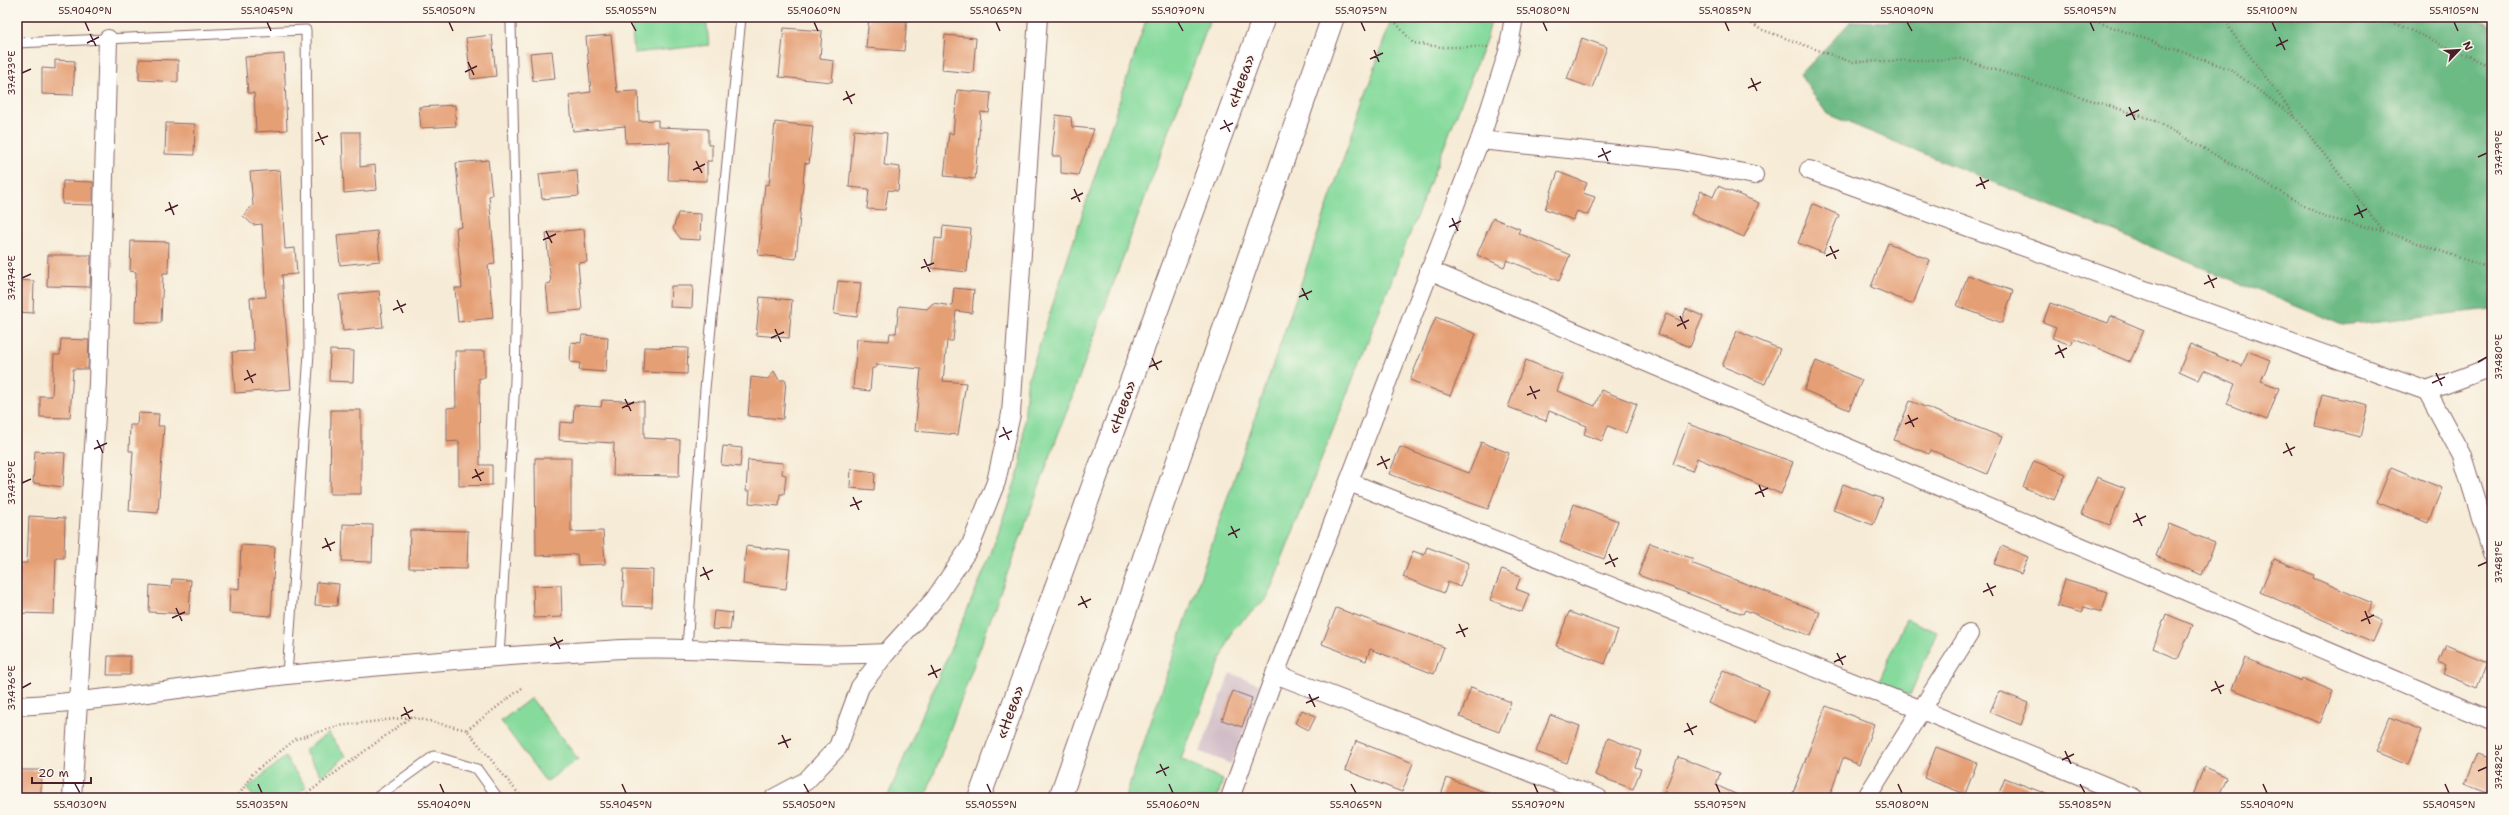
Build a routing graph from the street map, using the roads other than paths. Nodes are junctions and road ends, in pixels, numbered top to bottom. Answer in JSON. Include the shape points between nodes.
{"nodes":[{"id":1,"x":741,"y":17,"type":"edge"},
{"id":2,"x":1038,"y":17,"type":"edge"},
{"id":3,"x":1264,"y":17,"type":"edge"},
{"id":4,"x":1333,"y":17,"type":"edge"},
{"id":5,"x":1514,"y":17,"type":"edge"},
{"id":6,"x":512,"y":24,"type":"dead end"},
{"id":7,"x":108,"y":39,"type":"junction"},
{"id":8,"x":17,"y":43,"type":"edge"},
{"id":9,"x":1480,"y":140,"type":"junction"},
{"id":10,"x":1809,"y":170,"type":"dead end"},
{"id":11,"x":1754,"y":175,"type":"dead end"},
{"id":12,"x":1429,"y":270,"type":"junction"},
{"id":13,"x":2492,"y":367,"type":"edge"},
{"id":14,"x":2427,"y":391,"type":"junction"},
{"id":15,"x":1349,"y":482,"type":"junction"},
{"id":16,"x":2492,"y":553,"type":"edge"},
{"id":17,"x":1969,"y":634,"type":"dead end"},
{"id":18,"x":687,"y":648,"type":"junction"},
{"id":19,"x":886,"y":653,"type":"junction"},
{"id":20,"x":499,"y":658,"type":"junction"},
{"id":21,"x":1275,"y":674,"type":"junction"},
{"id":22,"x":287,"y":675,"type":"junction"},
{"id":23,"x":78,"y":703,"type":"junction"},
{"id":24,"x":17,"y":706,"type":"edge"},
{"id":25,"x":1922,"y":710,"type":"junction"},
{"id":26,"x":2492,"y":721,"type":"edge"},
{"id":27,"x":72,"y":798,"type":"edge"},
{"id":28,"x":376,"y":798,"type":"edge"},
{"id":29,"x":498,"y":798,"type":"edge"},
{"id":30,"x":774,"y":798,"type":"edge"},
{"id":31,"x":979,"y":798,"type":"edge"},
{"id":32,"x":1060,"y":798,"type":"edge"},
{"id":33,"x":1230,"y":798,"type":"edge"},
{"id":34,"x":1598,"y":798,"type":"edge"},
{"id":35,"x":1866,"y":798,"type":"edge"},
{"id":36,"x":2134,"y":798,"type":"edge"}],
"edges":[{"from":1,"to":18,"type":"lane","via":[[705,389]]},
{"from":2,"to":19,"type":"street","via":[[1011,414],[996,482],[970,547],[934,600]]},
{"from":3,"to":31,"type":"highway","name":"«Нева»"},
{"from":4,"to":32,"type":"highway"},
{"from":5,"to":9,"type":"street","via":[[1508,52]]},
{"from":6,"to":20,"type":"lane","via":[[517,282],[515,374]]},
{"from":7,"to":8,"type":"lane"},
{"from":7,"to":22,"type":"lane","via":[[306,30],[310,353]]},
{"from":7,"to":23,"type":"street","via":[[98,383]]},
{"from":9,"to":11,"type":"street","via":[[1677,160]]},
{"from":9,"to":12,"type":"street"},
{"from":10,"to":14,"type":"street"},
{"from":12,"to":15,"type":"street"},
{"from":12,"to":26,"type":"street"},
{"from":13,"to":14,"type":"street"},
{"from":14,"to":16,"type":"street","via":[[2462,456]]},
{"from":15,"to":21,"type":"street"},
{"from":15,"to":25,"type":"street"},
{"from":17,"to":25,"type":"street"},
{"from":18,"to":19,"type":"street","via":[[842,656]]},
{"from":18,"to":20,"type":"street","via":[[608,650]]},
{"from":19,"to":30,"type":"street","via":[[860,687],[838,747],[806,781]]},
{"from":20,"to":22,"type":"street"},
{"from":21,"to":33,"type":"street"},
{"from":21,"to":34,"type":"street"},
{"from":22,"to":23,"type":"street"},
{"from":23,"to":24,"type":"street"},
{"from":23,"to":27,"type":"street"},
{"from":25,"to":35,"type":"street"},
{"from":25,"to":36,"type":"street"},
{"from":28,"to":29,"type":"lane","via":[[434,756],[477,769]]}]}
